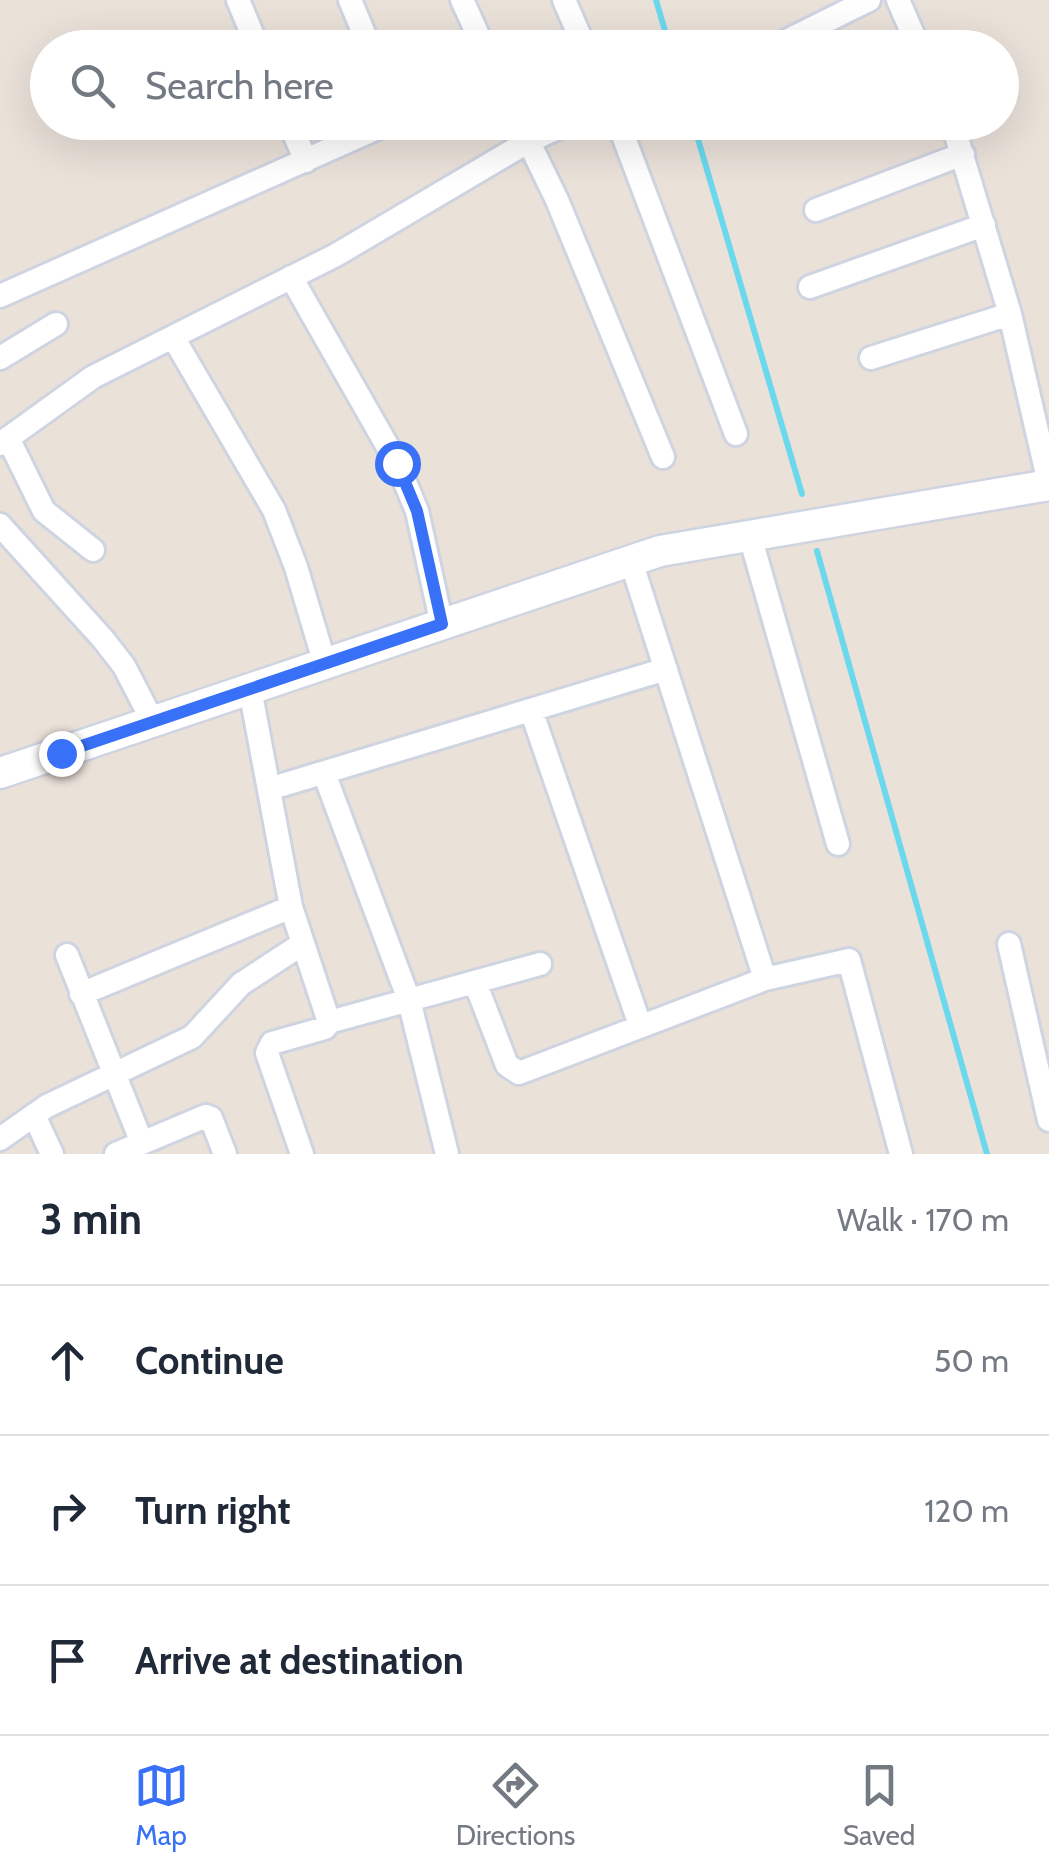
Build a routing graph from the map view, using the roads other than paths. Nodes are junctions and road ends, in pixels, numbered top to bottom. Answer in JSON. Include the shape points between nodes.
{"nodes":[{"id":1,"x":238,"y":0,"type":"edge"},
{"id":2,"x":350,"y":0,"type":"edge"},
{"id":3,"x":462,"y":0,"type":"edge"},
{"id":4,"x":564,"y":0,"type":"edge"},
{"id":5,"x":869,"y":0,"type":"edge"},
{"id":6,"x":898,"y":0,"type":"edge"},
{"id":7,"x":250,"y":30,"type":"edge"},
{"id":8,"x":362,"y":30,"type":"edge"},
{"id":9,"x":476,"y":30,"type":"edge"},
{"id":10,"x":577,"y":30,"type":"edge"},
{"id":11,"x":808,"y":30,"type":"edge"},
{"id":12,"x":911,"y":30,"type":"edge"},
{"id":13,"x":297,"y":140,"type":"edge"},
{"id":14,"x":353,"y":140,"type":"edge"},
{"id":15,"x":511,"y":140,"type":"edge"},
{"id":16,"x":527,"y":140,"type":"edge"},
{"id":17,"x":625,"y":140,"type":"edge"},
{"id":18,"x":958,"y":140,"type":"edge"},
{"id":19,"x":963,"y":154,"type":"junction"},
{"id":20,"x":306,"y":162,"type":"junction"},
{"id":21,"x":816,"y":210,"type":"dead end"},
{"id":22,"x":984,"y":225,"type":"junction"},
{"id":23,"x":291,"y":277,"type":"junction"},
{"id":24,"x":810,"y":287,"type":"dead end"},
{"id":25,"x":0,"y":296,"type":"edge"},
{"id":26,"x":1010,"y":314,"type":"junction"},
{"id":27,"x":56,"y":324,"type":"dead end"},
{"id":28,"x":173,"y":337,"type":"junction"},
{"id":29,"x":0,"y":358,"type":"edge"},
{"id":30,"x":871,"y":358,"type":"dead end"},
{"id":31,"x":736,"y":434,"type":"dead end"},
{"id":32,"x":4,"y":441,"type":"edge"},
{"id":33,"x":663,"y":457,"type":"dead end"},
{"id":34,"x":1049,"y":484,"type":"edge"},
{"id":35,"x":0,"y":525,"type":"edge"},
{"id":36,"x":750,"y":536,"type":"junction"},
{"id":37,"x":93,"y":550,"type":"dead end"},
{"id":38,"x":632,"y":561,"type":"junction"},
{"id":39,"x":442,"y":624,"type":"junction"},
{"id":40,"x":325,"y":664,"type":"junction"},
{"id":41,"x":666,"y":669,"type":"junction"},
{"id":42,"x":250,"y":689,"type":"junction"},
{"id":43,"x":531,"y":710,"type":"junction"},
{"id":44,"x":153,"y":722,"type":"junction"},
{"id":45,"x":324,"y":772,"type":"junction"},
{"id":46,"x":0,"y":773,"type":"edge"},
{"id":47,"x":269,"y":789,"type":"junction"},
{"id":48,"x":838,"y":844,"type":"dead end"},
{"id":49,"x":291,"y":907,"type":"junction"},
{"id":50,"x":302,"y":944,"type":"junction"},
{"id":51,"x":1010,"y":944,"type":"dead end"},
{"id":52,"x":67,"y":955,"type":"dead end"},
{"id":53,"x":540,"y":964,"type":"dead end"},
{"id":54,"x":765,"y":979,"type":"junction"},
{"id":55,"x":475,"y":982,"type":"junction"},
{"id":56,"x":81,"y":994,"type":"junction"},
{"id":57,"x":409,"y":1000,"type":"junction"},
{"id":58,"x":329,"y":1022,"type":"junction"},
{"id":59,"x":640,"y":1024,"type":"junction"},
{"id":60,"x":112,"y":1076,"type":"junction"},
{"id":61,"x":34,"y":1115,"type":"junction"},
{"id":62,"x":1049,"y":1120,"type":"edge"},
{"id":63,"x":0,"y":1139,"type":"edge"},
{"id":64,"x":142,"y":1143,"type":"junction"},
{"id":65,"x":52,"y":1154,"type":"edge"},
{"id":66,"x":116,"y":1154,"type":"edge"},
{"id":67,"x":225,"y":1154,"type":"edge"},
{"id":68,"x":302,"y":1154,"type":"edge"},
{"id":69,"x":447,"y":1154,"type":"edge"},
{"id":70,"x":901,"y":1154,"type":"edge"}],
"edges":[{"from":1,"to":7,"type":"street"},
{"from":2,"to":8,"type":"street"},
{"from":3,"to":9,"type":"street"},
{"from":4,"to":10,"type":"street"},
{"from":5,"to":11,"type":"street"},
{"from":6,"to":12,"type":"street"},
{"from":13,"to":20,"type":"street"},
{"from":14,"to":20,"type":"street"},
{"from":15,"to":23,"type":"street"},
{"from":16,"to":33,"type":"street"},
{"from":17,"to":31,"type":"street"},
{"from":18,"to":19,"type":"street"},
{"from":19,"to":21,"type":"street"},
{"from":19,"to":22,"type":"street"},
{"from":20,"to":25,"type":"street"},
{"from":22,"to":24,"type":"street"},
{"from":22,"to":26,"type":"street"},
{"from":23,"to":28,"type":"street"},
{"from":23,"to":39,"type":"street","via":[[397,463],[417,511]]},
{"from":26,"to":30,"type":"street"},
{"from":26,"to":34,"type":"street"},
{"from":27,"to":29,"type":"street"},
{"from":28,"to":32,"type":"street","via":[[93,378]]},
{"from":28,"to":40,"type":"street","via":[[274,510]]},
{"from":32,"to":37,"type":"street","via":[[44,511]]},
{"from":34,"to":36,"type":"street"},
{"from":35,"to":44,"type":"street","via":[[124,666]]},
{"from":36,"to":38,"type":"street"},
{"from":36,"to":48,"type":"street"},
{"from":38,"to":39,"type":"street"},
{"from":38,"to":41,"type":"street"},
{"from":39,"to":40,"type":"street"},
{"from":40,"to":42,"type":"street"},
{"from":41,"to":43,"type":"street"},
{"from":41,"to":54,"type":"street"},
{"from":42,"to":44,"type":"street"},
{"from":42,"to":47,"type":"street"},
{"from":43,"to":45,"type":"street"},
{"from":43,"to":59,"type":"street"},
{"from":44,"to":46,"type":"street"},
{"from":45,"to":47,"type":"street"},
{"from":45,"to":57,"type":"street"},
{"from":47,"to":49,"type":"street"},
{"from":49,"to":50,"type":"street"},
{"from":49,"to":56,"type":"street"},
{"from":50,"to":58,"type":"street"},
{"from":50,"to":60,"type":"street","via":[[241,984],[192,1037]]},
{"from":51,"to":62,"type":"street"},
{"from":52,"to":56,"type":"street"},
{"from":53,"to":55,"type":"street"},
{"from":54,"to":59,"type":"street"},
{"from":54,"to":70,"type":"street","via":[[843,960],[854,965]]},
{"from":55,"to":57,"type":"street"},
{"from":55,"to":59,"type":"street","via":[[507,1065],[519,1073]]},
{"from":56,"to":60,"type":"street"},
{"from":57,"to":58,"type":"street"},
{"from":57,"to":69,"type":"street"},
{"from":58,"to":68,"type":"street","via":[[272,1043],[267,1053]]},
{"from":60,"to":61,"type":"street"},
{"from":60,"to":64,"type":"street"},
{"from":61,"to":63,"type":"street"},
{"from":61,"to":65,"type":"street"},
{"from":64,"to":66,"type":"street"},
{"from":64,"to":67,"type":"street","via":[[209,1116]]}]}
